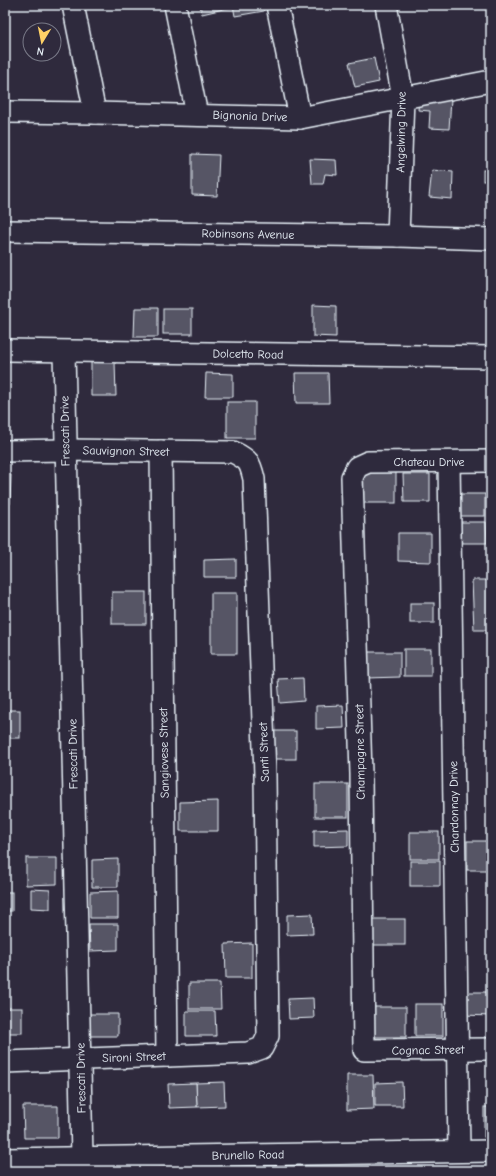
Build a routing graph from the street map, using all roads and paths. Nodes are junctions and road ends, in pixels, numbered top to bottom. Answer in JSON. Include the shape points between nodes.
{"nodes":[{"id":1,"x":73,"y":5,"type":"edge"},
{"id":2,"x":175,"y":5,"type":"edge"},
{"id":3,"x":276,"y":5,"type":"edge"},
{"id":4,"x":386,"y":5,"type":"edge"},
{"id":5,"x":491,"y":81,"type":"edge"},
{"id":6,"x":403,"y":98,"type":"junction"},
{"id":7,"x":5,"y":112,"type":"edge"},
{"id":8,"x":95,"y":113,"type":"junction"},
{"id":9,"x":197,"y":115,"type":"junction"},
{"id":10,"x":300,"y":118,"type":"junction"},
{"id":11,"x":5,"y":231,"type":"edge"},
{"id":12,"x":398,"y":236,"type":"junction"},
{"id":13,"x":491,"y":239,"type":"edge"},
{"id":14,"x":5,"y":350,"type":"edge"},
{"id":15,"x":64,"y":352,"type":"junction"},
{"id":16,"x":491,"y":357,"type":"edge"},
{"id":17,"x":66,"y":450,"type":"junction"},
{"id":18,"x":5,"y":451,"type":"edge"},
{"id":19,"x":161,"y":451,"type":"junction"},
{"id":20,"x":245,"y":458,"type":"joint"},
{"id":21,"x":491,"y":461,"type":"edge"},
{"id":22,"x":368,"y":462,"type":"joint"},
{"id":23,"x":449,"y":462,"type":"junction"},
{"id":24,"x":262,"y":1048,"type":"joint"},
{"id":25,"x":458,"y":1049,"type":"junction"},
{"id":26,"x":491,"y":1049,"type":"edge"},
{"id":27,"x":364,"y":1050,"type":"joint"},
{"id":28,"x":167,"y":1056,"type":"junction"},
{"id":29,"x":80,"y":1059,"type":"junction"},
{"id":30,"x":5,"y":1062,"type":"edge"},
{"id":31,"x":459,"y":1151,"type":"junction"},
{"id":32,"x":491,"y":1151,"type":"edge"},
{"id":33,"x":82,"y":1157,"type":"junction"},
{"id":34,"x":5,"y":1159,"type":"edge"}],
"edges":[{"from":1,"to":8,"type":"street"},
{"from":2,"to":9,"type":"street"},
{"from":3,"to":10,"type":"street"},
{"from":4,"to":6,"type":"street","name":"Angelwing Drive"},
{"from":5,"to":6,"type":"street","name":"Bignonia Drive"},
{"from":6,"to":10,"type":"street","name":"Bignonia Drive"},
{"from":6,"to":12,"type":"street","name":"Angelwing Drive"},
{"from":7,"to":8,"type":"street","name":"Bignonia Drive"},
{"from":8,"to":9,"type":"street","name":"Bignonia Drive"},
{"from":9,"to":10,"type":"street","name":"Bignonia Drive"},
{"from":11,"to":12,"type":"street","name":"Robinsons Avenue"},
{"from":12,"to":13,"type":"street","name":"Robinsons Avenue"},
{"from":14,"to":15,"type":"street","name":"Dolcetto Road"},
{"from":15,"to":16,"type":"street","name":"Dolcetto Road"},
{"from":15,"to":17,"type":"street","name":"Frescati Drive"},
{"from":17,"to":18,"type":"street","name":"Sauvignon Street"},
{"from":17,"to":19,"type":"street","name":"Sauvignon Street"},
{"from":17,"to":29,"type":"street","name":"Frescati Drive"},
{"from":19,"to":20,"type":"street","name":"Sauvignon Street","via":[[233,452]]},
{"from":19,"to":28,"type":"street","name":"Sangiovese Street"},
{"from":20,"to":24,"type":"street","name":"Santi Street","via":[[254,479],[265,775],[268,1036]]},
{"from":21,"to":23,"type":"street","name":"Chateau Drive"},
{"from":22,"to":23,"type":"street","name":"Chateau Drive"},
{"from":22,"to":27,"type":"street","name":"Champagne Street","via":[[357,467],[352,477],[361,774]]},
{"from":23,"to":25,"type":"street","name":"Chardonnay Drive"},
{"from":24,"to":28,"type":"street","name":"Sironi Street","via":[[248,1053]]},
{"from":25,"to":26,"type":"street","name":"Cognac Street"},
{"from":25,"to":27,"type":"street","name":"Cognac Street"},
{"from":25,"to":31,"type":"street","name":"Chardonnay Drive"},
{"from":28,"to":29,"type":"street","name":"Sironi Street"},
{"from":29,"to":30,"type":"street","name":"Sironi Street"},
{"from":29,"to":33,"type":"street","name":"Frescati Drive"},
{"from":31,"to":32,"type":"street","name":"Brunello Road"},
{"from":31,"to":33,"type":"street","name":"Brunello Road"},
{"from":33,"to":34,"type":"street","name":"Brunello Road"}]}
